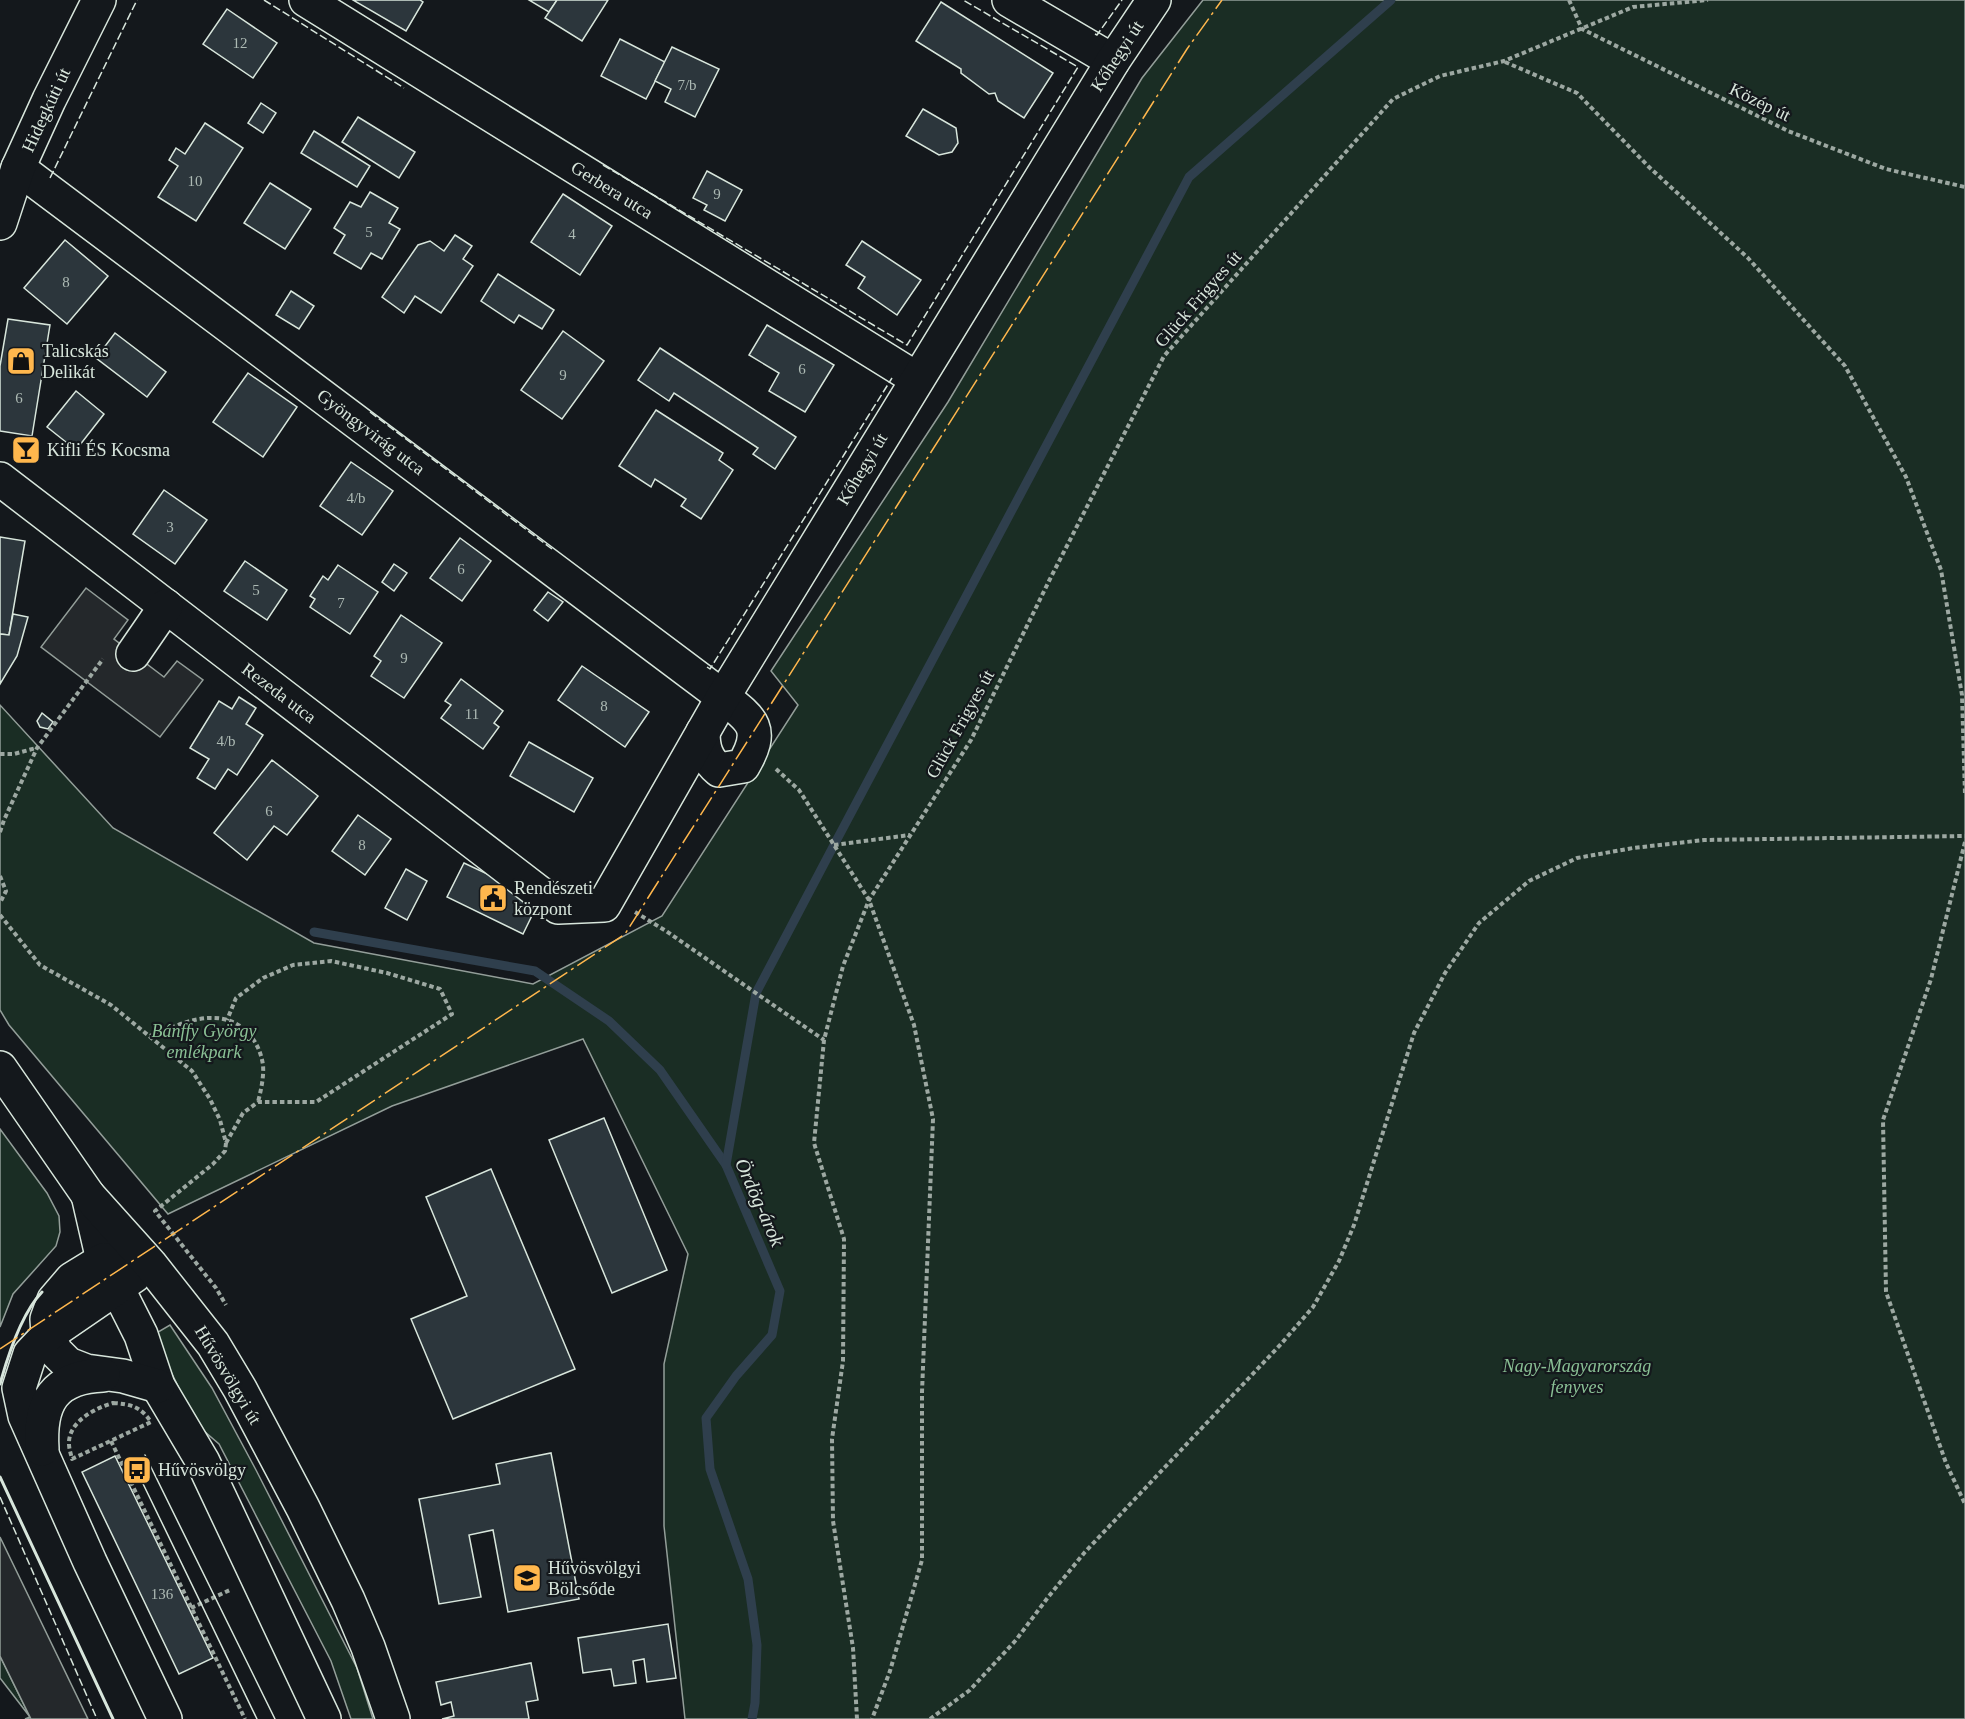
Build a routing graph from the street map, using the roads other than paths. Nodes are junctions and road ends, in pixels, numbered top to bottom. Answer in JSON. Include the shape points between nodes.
{"nodes":[{"id":1,"x":99,"y":0,"type":"edge"},
{"id":2,"x":306,"y":0,"type":"edge"},
{"id":3,"x":1009,"y":0,"type":"edge"},
{"id":4,"x":1154,"y":0,"type":"edge"},
{"id":5,"x":1113,"y":61,"type":"junction"},
{"id":6,"x":18,"y":168,"type":"junction"},
{"id":7,"x":0,"y":223,"type":"edge"},
{"id":8,"x":917,"y":379,"type":"junction"},
{"id":9,"x":0,"y":479,"type":"edge"},
{"id":10,"x":166,"y":606,"type":"junction"},
{"id":11,"x":120,"y":653,"type":"road end"},
{"id":12,"x":723,"y":697,"type":"junction"},
{"id":13,"x":703,"y":732,"type":"junction"},
{"id":14,"x":558,"y":906,"type":"joint"},
{"id":15,"x":0,"y":1068,"type":"edge"},
{"id":16,"x":88,"y":1195,"type":"junction"},
{"id":17,"x":150,"y":1264,"type":"junction"},
{"id":18,"x":109,"y":1274,"type":"junction"},
{"id":19,"x":72,"y":1279,"type":"junction"},
{"id":20,"x":48,"y":1335,"type":"junction"},
{"id":21,"x":105,"y":1375,"type":"junction"},
{"id":22,"x":158,"y":1386,"type":"junction"},
{"id":23,"x":42,"y":1452,"type":"junction"},
{"id":24,"x":165,"y":1719,"type":"edge"},
{"id":25,"x":324,"y":1719,"type":"edge"},
{"id":26,"x":393,"y":1719,"type":"edge"}],
"edges":[{"from":1,"to":6,"type":"street","name":"Hidegkúti út"},
{"from":2,"to":8,"type":"street","name":"Gerbera utca"},
{"from":3,"to":5,"type":"street"},
{"from":4,"to":5,"type":"street","name":"Kőhegyi út"},
{"from":5,"to":8,"type":"street","name":"Kőhegyi út"},
{"from":6,"to":7,"type":"street","name":"Hidegkúti út"},
{"from":6,"to":12,"type":"street","name":"Gyöngyvirág utca"},
{"from":8,"to":12,"type":"street","name":"Kőhegyi út"},
{"from":9,"to":10,"type":"street","name":"Rezeda utca"},
{"from":10,"to":11,"type":"street"},
{"from":10,"to":14,"type":"street","name":"Rezeda utca"},
{"from":12,"to":13,"type":"street","name":"Kőhegyi út"},
{"from":12,"to":13,"type":"street","via":[[746,716],[756,736],[743,766],[719,770],[703,747]]},
{"from":13,"to":14,"type":"street","name":"Kőhegyi út","via":[[604,904]]},
{"from":15,"to":16,"type":"street","name":"Hűvösvölgyi út"},
{"from":16,"to":17,"type":"street","name":"Hűvösvölgyi út"},
{"from":16,"to":18,"type":"street"},
{"from":16,"to":19,"type":"street","via":[[84,1236]]},
{"from":17,"to":18,"type":"street"},
{"from":17,"to":26,"type":"street","name":"Hűvösvölgyi út","via":[[213,1344],[240,1389],[348,1600]]},
{"from":18,"to":19,"type":"street"},
{"from":18,"to":20,"type":"street"},
{"from":18,"to":22,"type":"street","via":[[141,1335]]},
{"from":19,"to":20,"type":"street","via":[[54,1300],[47,1319]]},
{"from":20,"to":21,"type":"street","via":[[56,1352],[68,1364]]},
{"from":20,"to":23,"type":"street","via":[[30,1354],[19,1388],[25,1416]]},
{"from":21,"to":22,"type":"street"},
{"from":21,"to":23,"type":"street","via":[[85,1376],[66,1383],[52,1395],[41,1429]]},
{"from":22,"to":25,"type":"street","via":[[203,1462]]},
{"from":23,"to":24,"type":"street"}]}
